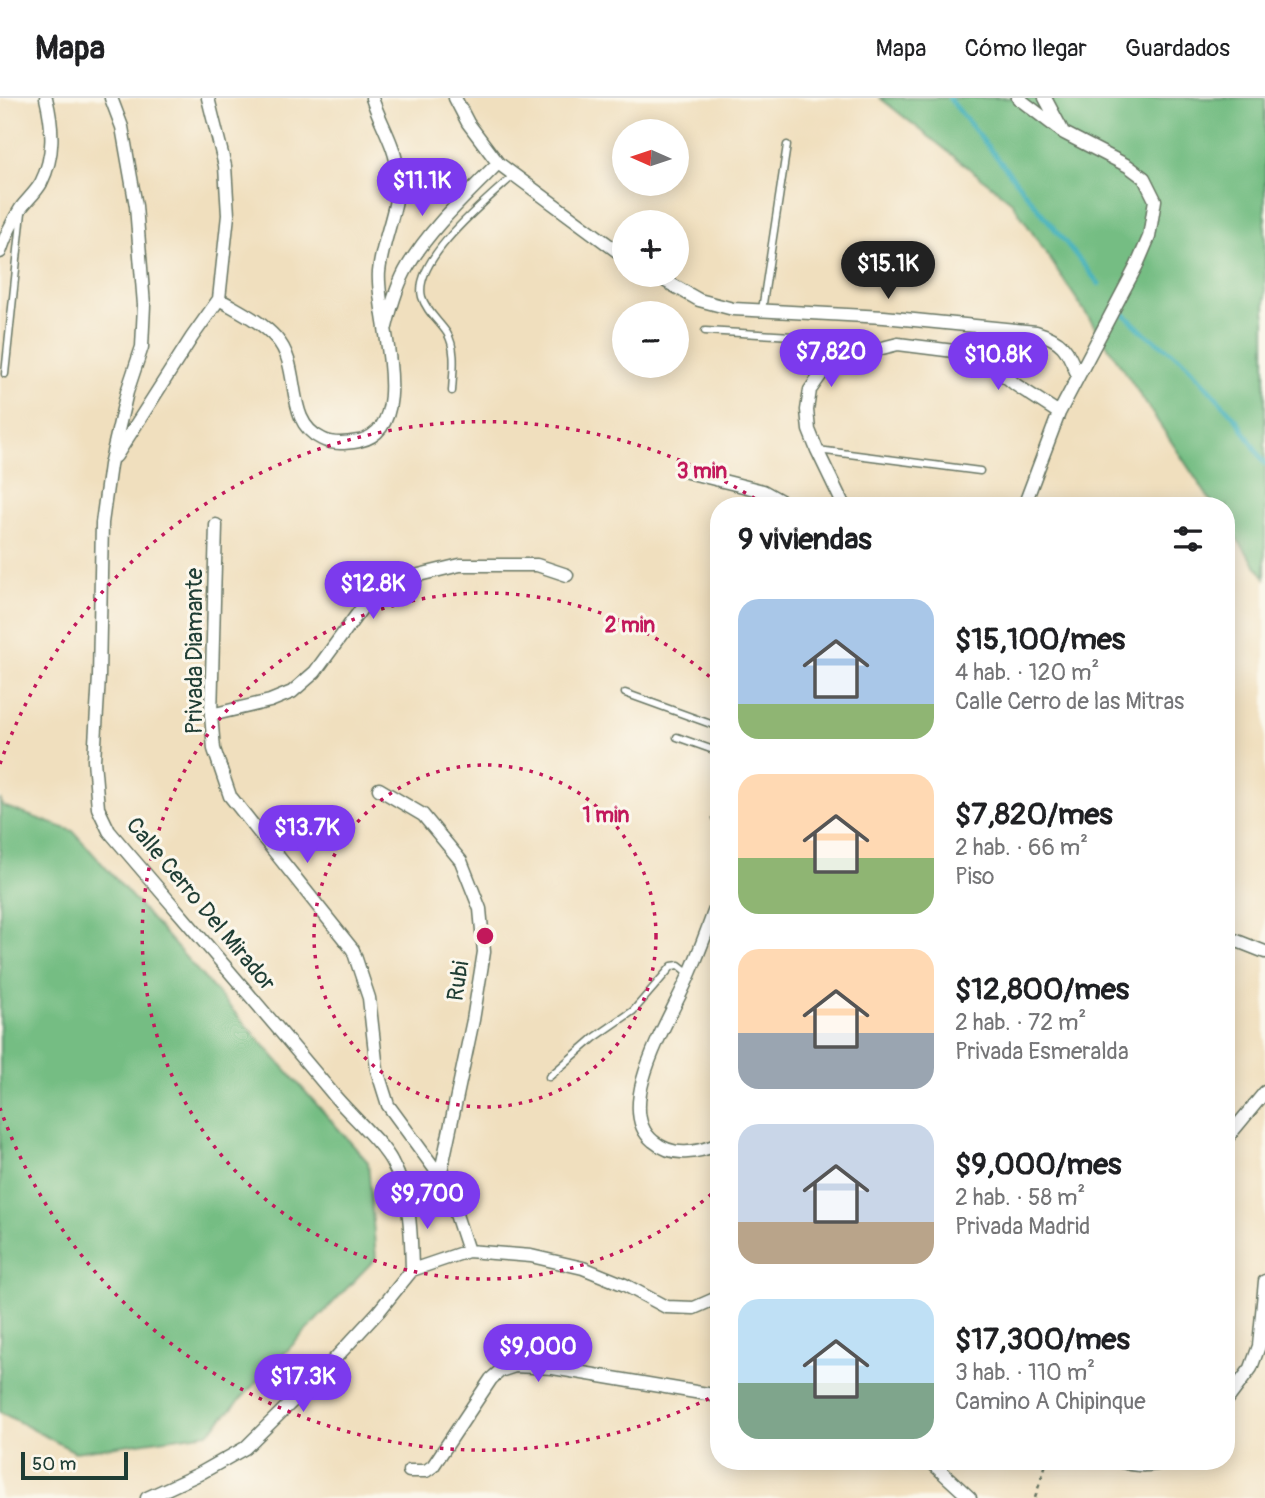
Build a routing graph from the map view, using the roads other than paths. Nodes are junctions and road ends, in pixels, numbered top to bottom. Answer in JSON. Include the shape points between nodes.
{"nodes":[{"id":1,"x":46,"y":98,"type":"edge"},
{"id":2,"x":111,"y":98,"type":"edge"},
{"id":3,"x":208,"y":98,"type":"edge"},
{"id":4,"x":372,"y":98,"type":"edge"},
{"id":5,"x":455,"y":98,"type":"edge"},
{"id":6,"x":1018,"y":98,"type":"edge"},
{"id":7,"x":1045,"y":98,"type":"edge"},
{"id":8,"x":1064,"y":134,"type":"junction"},
{"id":9,"x":787,"y":145,"type":"dead end"},
{"id":10,"x":498,"y":163,"type":"junction"},
{"id":11,"x":514,"y":175,"type":"junction"},
{"id":12,"x":22,"y":208,"type":"junction"},
{"id":13,"x":612,"y":247,"type":"edge"},
{"id":14,"x":0,"y":252,"type":"edge"},
{"id":15,"x":676,"y":287,"type":"edge"},
{"id":16,"x":219,"y":299,"type":"junction"},
{"id":17,"x":762,"y":310,"type":"junction"},
{"id":18,"x":705,"y":331,"type":"dead end"},
{"id":19,"x":385,"y":334,"type":"junction"},
{"id":20,"x":842,"y":363,"type":"junction"},
{"id":21,"x":5,"y":374,"type":"dead end"},
{"id":22,"x":1078,"y":376,"type":"junction"},
{"id":23,"x":452,"y":391,"type":"dead end"},
{"id":24,"x":1059,"y":413,"type":"junction"},
{"id":25,"x":817,"y":450,"type":"junction"},
{"id":26,"x":110,"y":465,"type":"junction"},
{"id":27,"x":980,"y":471,"type":"dead end"},
{"id":28,"x":687,"y":472,"type":"dead end"},
{"id":29,"x":774,"y":497,"type":"edge"},
{"id":30,"x":840,"y":497,"type":"edge"},
{"id":31,"x":1027,"y":497,"type":"edge"},
{"id":32,"x":216,"y":525,"type":"dead end"},
{"id":33,"x":567,"y":575,"type":"dead end"},
{"id":34,"x":625,"y":693,"type":"dead end"},
{"id":35,"x":211,"y":715,"type":"junction"},
{"id":36,"x":710,"y":724,"type":"edge"},
{"id":37,"x":677,"y":737,"type":"dead end"},
{"id":38,"x":710,"y":749,"type":"edge"},
{"id":39,"x":379,"y":789,"type":"dead end"},
{"id":40,"x":710,"y":922,"type":"edge"},
{"id":41,"x":1235,"y":940,"type":"edge"},
{"id":42,"x":1265,"y":952,"type":"edge"},
{"id":43,"x":690,"y":974,"type":"junction"},
{"id":44,"x":549,"y":1077,"type":"dead end"},
{"id":45,"x":1265,"y":1092,"type":"edge"},
{"id":46,"x":1235,"y":1128,"type":"edge"},
{"id":47,"x":710,"y":1148,"type":"edge"},
{"id":48,"x":440,"y":1176,"type":"junction"},
{"id":49,"x":468,"y":1251,"type":"junction"},
{"id":50,"x":412,"y":1270,"type":"junction"},
{"id":51,"x":1265,"y":1281,"type":"edge"},
{"id":52,"x":710,"y":1301,"type":"edge"},
{"id":53,"x":1235,"y":1389,"type":"edge"},
{"id":54,"x":710,"y":1394,"type":"edge"},
{"id":55,"x":940,"y":1470,"type":"edge"},
{"id":56,"x":409,"y":1471,"type":"dead end"},
{"id":57,"x":147,"y":1498,"type":"edge"},
{"id":58,"x":970,"y":1498,"type":"edge"}],
"edges":[{"from":1,"to":12,"type":"street","via":[[50,161],[40,185]]},
{"from":2,"to":26,"type":"street","via":[[122,127],[136,206],[144,305],[142,347]]},
{"from":3,"to":16,"type":"street","via":[[225,166],[227,203]]},
{"from":4,"to":19,"type":"street","via":[[392,145],[398,173],[379,272]]},
{"from":5,"to":10,"type":"street"},
{"from":6,"to":8,"type":"street"},
{"from":7,"to":8,"type":"street"},
{"from":8,"to":22,"type":"street","via":[[1128,166],[1144,178],[1155,200],[1149,237],[1137,265]]},
{"from":9,"to":17,"type":"lane"},
{"from":10,"to":11,"type":"street"},
{"from":10,"to":19,"type":"street","via":[[435,228],[407,267],[391,304]]},
{"from":11,"to":13,"type":"street"},
{"from":11,"to":23,"type":"lane","via":[[448,236],[422,279],[423,300],[453,346]]},
{"from":12,"to":14,"type":"street"},
{"from":12,"to":21,"type":"lane"},
{"from":15,"to":17,"type":"street","via":[[699,300],[733,309]]},
{"from":16,"to":19,"type":"street","via":[[276,338],[289,359],[298,412],[310,433],[326,441],[369,439],[383,425],[393,379]]},
{"from":16,"to":26,"type":"street","name":"Calle Cerro Del Mirador"},
{"from":17,"to":22,"type":"street","via":[[1036,332],[1054,337],[1065,347]]},
{"from":18,"to":20,"type":"lane","via":[[792,336]]},
{"from":20,"to":24,"type":"street","via":[[898,344],[970,353]]},
{"from":20,"to":25,"type":"street","via":[[822,373],[810,390],[809,430]]},
{"from":22,"to":24,"type":"street"},
{"from":24,"to":31,"type":"street"},
{"from":25,"to":27,"type":"lane"},
{"from":25,"to":30,"type":"street"},
{"from":26,"to":50,"type":"street","name":"Calle Cerro Del Mirador","via":[[102,523],[94,760],[98,808],[109,831],[391,1160],[408,1204]]},
{"from":28,"to":29,"type":"street"},
{"from":32,"to":35,"type":"street","name":"Privada Diamante"},
{"from":33,"to":35,"type":"street","via":[[537,565],[460,565],[394,582],[364,605],[316,672],[292,692]]},
{"from":34,"to":36,"type":"lane"},
{"from":35,"to":48,"type":"street","name":"Privada Diamante","via":[[214,749],[230,796],[353,950],[369,998],[377,1070],[388,1105]]},
{"from":37,"to":38,"type":"lane"},
{"from":39,"to":48,"type":"street","name":"Rubi","via":[[423,815],[461,861],[480,909],[484,952]]},
{"from":40,"to":43,"type":"street"},
{"from":41,"to":42,"type":"street"},
{"from":43,"to":44,"type":"lane","via":[[680,965],[672,966],[633,1011]]},
{"from":43,"to":47,"type":"street","via":[[648,1066],[638,1111],[643,1133],[660,1147],[678,1153]]},
{"from":45,"to":46,"type":"street"},
{"from":48,"to":49,"type":"street","name":"Privada Diamante"},
{"from":49,"to":50,"type":"street"},
{"from":49,"to":52,"type":"street","via":[[531,1256],[583,1268],[666,1307],[694,1308]]},
{"from":50,"to":57,"type":"street","via":[[329,1365],[245,1448]]},
{"from":51,"to":53,"type":"street","via":[[1259,1346],[1251,1368]]},
{"from":54,"to":56,"type":"street","via":[[516,1366],[491,1379],[433,1466]]},
{"from":55,"to":58,"type":"street"}]}
